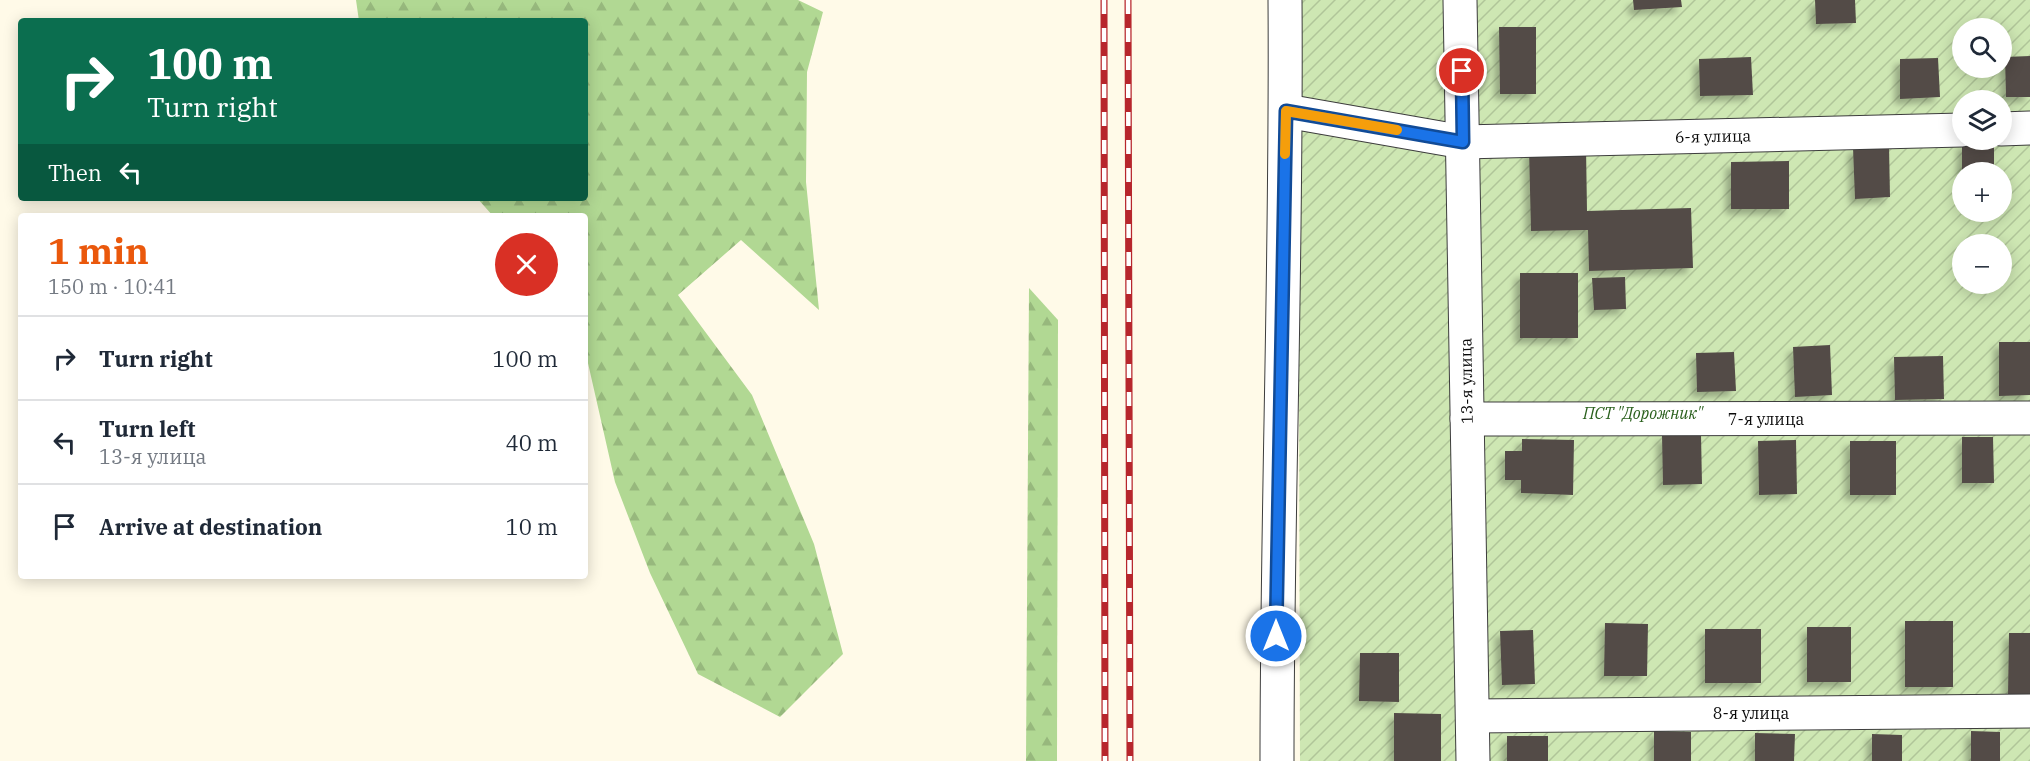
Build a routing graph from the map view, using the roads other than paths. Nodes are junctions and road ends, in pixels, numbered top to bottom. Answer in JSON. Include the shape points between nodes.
{"nodes":[{"id":1,"x":1285,"y":0,"type":"edge"},
{"id":2,"x":1460,"y":0,"type":"edge"},
{"id":3,"x":1286,"y":111,"type":"junction"},
{"id":4,"x":2030,"y":128,"type":"edge"},
{"id":5,"x":2012,"y":129,"type":"edge"},
{"id":6,"x":1952,"y":130,"type":"edge"},
{"id":7,"x":1463,"y":142,"type":"junction"},
{"id":8,"x":2030,"y":418,"type":"edge"},
{"id":9,"x":1467,"y":419,"type":"junction"},
{"id":10,"x":2030,"y":711,"type":"edge"},
{"id":11,"x":1473,"y":716,"type":"junction"},
{"id":12,"x":1276,"y":761,"type":"edge"},
{"id":13,"x":1473,"y":761,"type":"edge"}],
"edges":[{"from":1,"to":3,"type":"street"},
{"from":2,"to":7,"type":"street","name":"13-я улица"},
{"from":3,"to":7,"type":"street","name":"6-я улица"},
{"from":3,"to":12,"type":"street"},
{"from":4,"to":5,"type":"street"},
{"from":6,"to":7,"type":"street","name":"6-я улица"},
{"from":7,"to":9,"type":"street","name":"13-я улица"},
{"from":8,"to":9,"type":"street","name":"7-я улица"},
{"from":9,"to":11,"type":"street","name":"13-я улица"},
{"from":10,"to":11,"type":"street","name":"8-я улица"},
{"from":11,"to":13,"type":"street","name":"13-я улица"}]}
